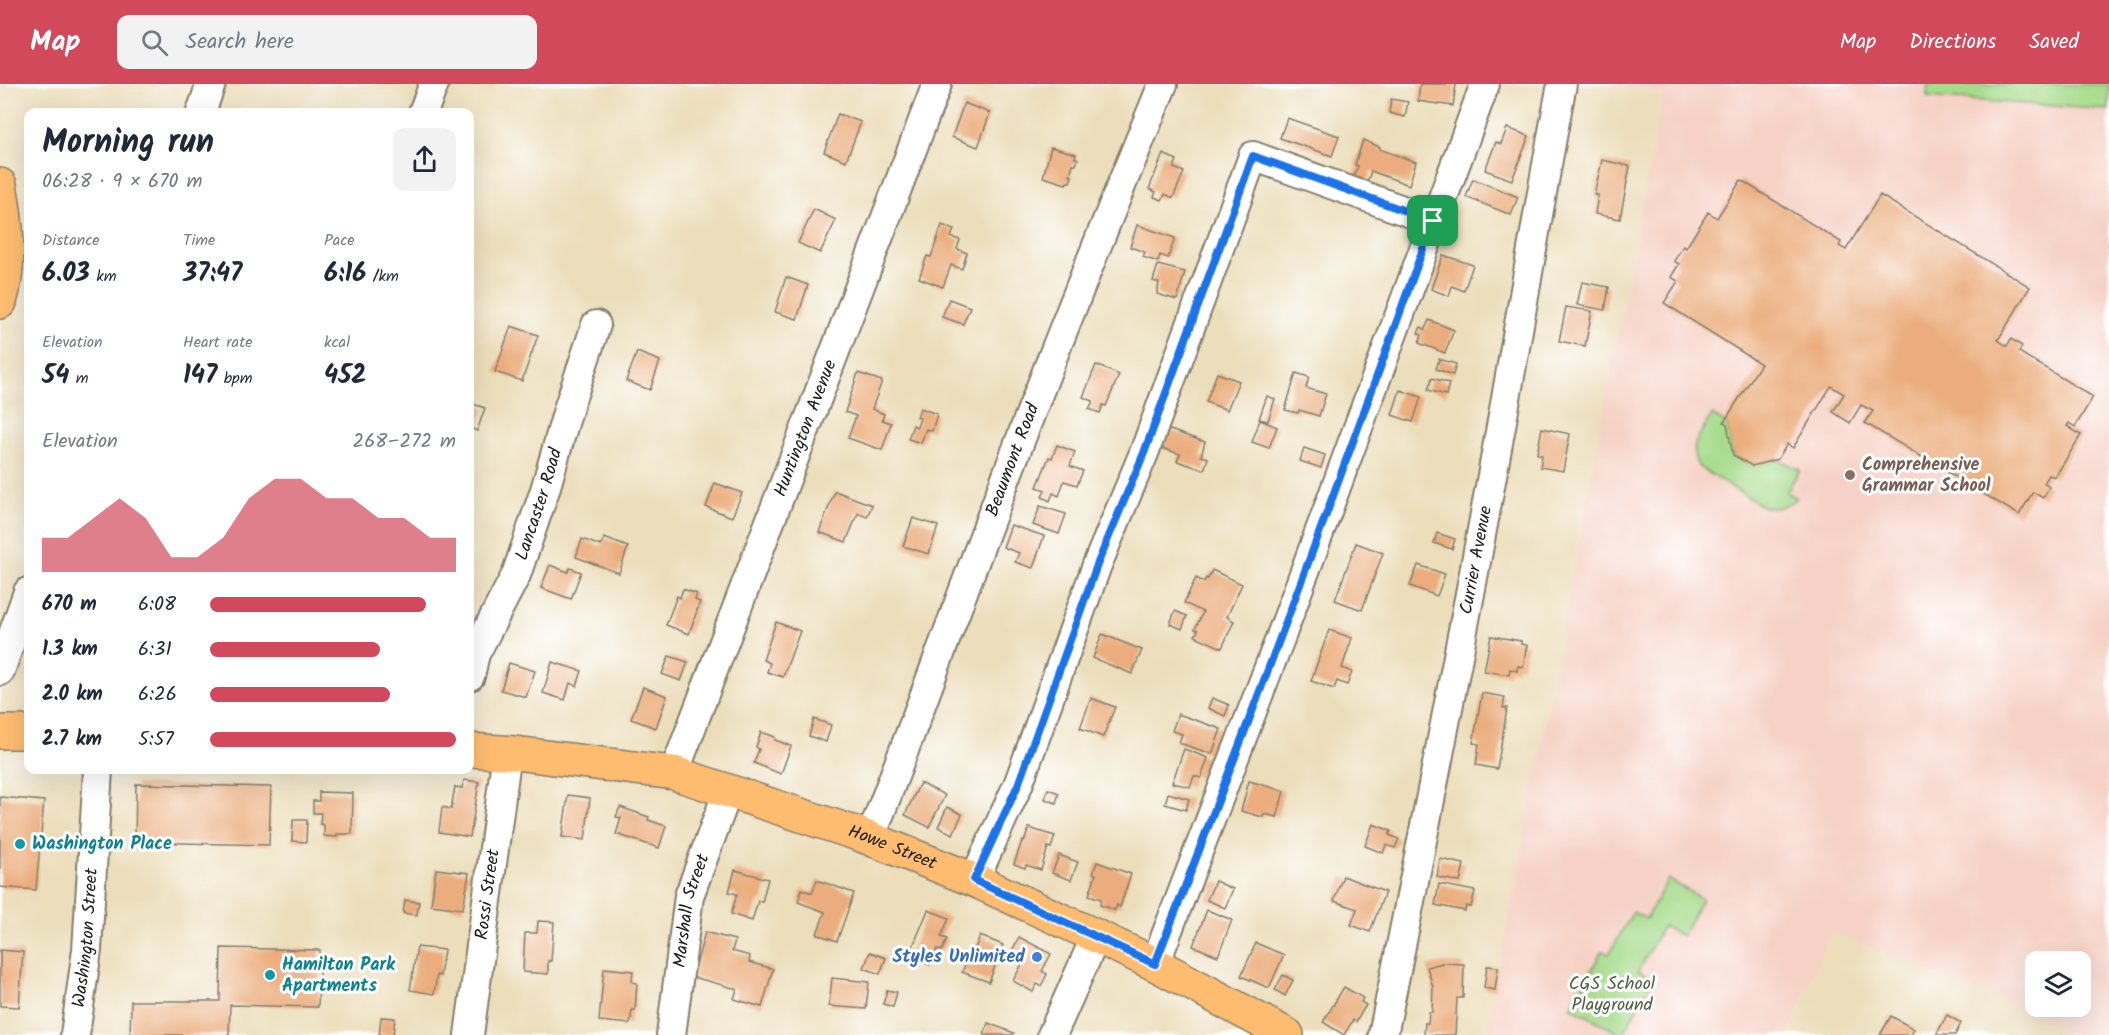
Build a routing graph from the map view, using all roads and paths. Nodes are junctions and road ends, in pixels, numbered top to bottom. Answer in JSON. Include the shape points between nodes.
{"nodes":[{"id":1,"x":210,"y":84,"type":"edge"},
{"id":2,"x":434,"y":84,"type":"edge"},
{"id":3,"x":937,"y":84,"type":"edge"},
{"id":4,"x":1163,"y":84,"type":"edge"},
{"id":5,"x":1485,"y":84,"type":"edge"},
{"id":6,"x":1562,"y":84,"type":"edge"},
{"id":7,"x":202,"y":108,"type":"edge"},
{"id":8,"x":425,"y":108,"type":"edge"},
{"id":9,"x":0,"y":185,"type":"edge"},
{"id":10,"x":1433,"y":221,"type":"junction"},
{"id":11,"x":0,"y":303,"type":"edge"},
{"id":12,"x":596,"y":325,"type":"dead end"},
{"id":13,"x":24,"y":603,"type":"edge"},
{"id":14,"x":474,"y":658,"type":"edge"},
{"id":15,"x":0,"y":671,"type":"edge"},
{"id":16,"x":0,"y":732,"type":"edge"},
{"id":17,"x":24,"y":732,"type":"edge"},
{"id":18,"x":474,"y":750,"type":"edge"},
{"id":19,"x":507,"y":752,"type":"junction"},
{"id":20,"x":674,"y":773,"type":"junction"},
{"id":21,"x":99,"y":774,"type":"edge"},
{"id":22,"x":728,"y":790,"type":"junction"},
{"id":23,"x":870,"y":839,"type":"junction"},
{"id":24,"x":974,"y":880,"type":"junction"},
{"id":25,"x":1096,"y":936,"type":"junction"},
{"id":26,"x":1155,"y":964,"type":"junction"},
{"id":27,"x":1284,"y":1034,"type":"edge"},
{"id":28,"x":75,"y":1035,"type":"edge"},
{"id":29,"x":469,"y":1035,"type":"edge"},
{"id":30,"x":670,"y":1035,"type":"edge"},
{"id":31,"x":1052,"y":1035,"type":"edge"},
{"id":32,"x":1383,"y":1035,"type":"edge"}],
"edges":[{"from":1,"to":7,"type":"street"},
{"from":2,"to":8,"type":"street"},
{"from":3,"to":20,"type":"street","name":"Huntington Avenue"},
{"from":4,"to":23,"type":"street","name":"Beaumont Road","via":[[1077,293]]},
{"from":5,"to":10,"type":"street"},
{"from":6,"to":32,"type":"street","name":"Currier Avenue","via":[[1494,465]]},
{"from":9,"to":11,"type":"main road","via":[[7,221]]},
{"from":10,"to":24,"type":"street","via":[[1253,156],[1018,785]]},
{"from":10,"to":26,"type":"street","via":[[1286,626]]},
{"from":12,"to":14,"type":"street","name":"Lancaster Road","via":[[516,575]]},
{"from":13,"to":15,"type":"street"},
{"from":16,"to":17,"type":"main road"},
{"from":18,"to":19,"type":"main road","name":"Howe Street"},
{"from":19,"to":20,"type":"main road","name":"Howe Street"},
{"from":19,"to":29,"type":"street","name":"Rossi Street"},
{"from":20,"to":22,"type":"main road","name":"Howe Street"},
{"from":21,"to":28,"type":"street","name":"Washington Street","via":[[89,925]]},
{"from":22,"to":23,"type":"main road","name":"Howe Street"},
{"from":22,"to":30,"type":"street","name":"Marshall Street","via":[[689,896]]},
{"from":23,"to":24,"type":"main road","name":"Howe Street"},
{"from":24,"to":25,"type":"main road","name":"Howe Street"},
{"from":25,"to":26,"type":"main road","name":"Howe Street"},
{"from":25,"to":31,"type":"street"},
{"from":26,"to":27,"type":"main road","name":"Howe Street"}]}
